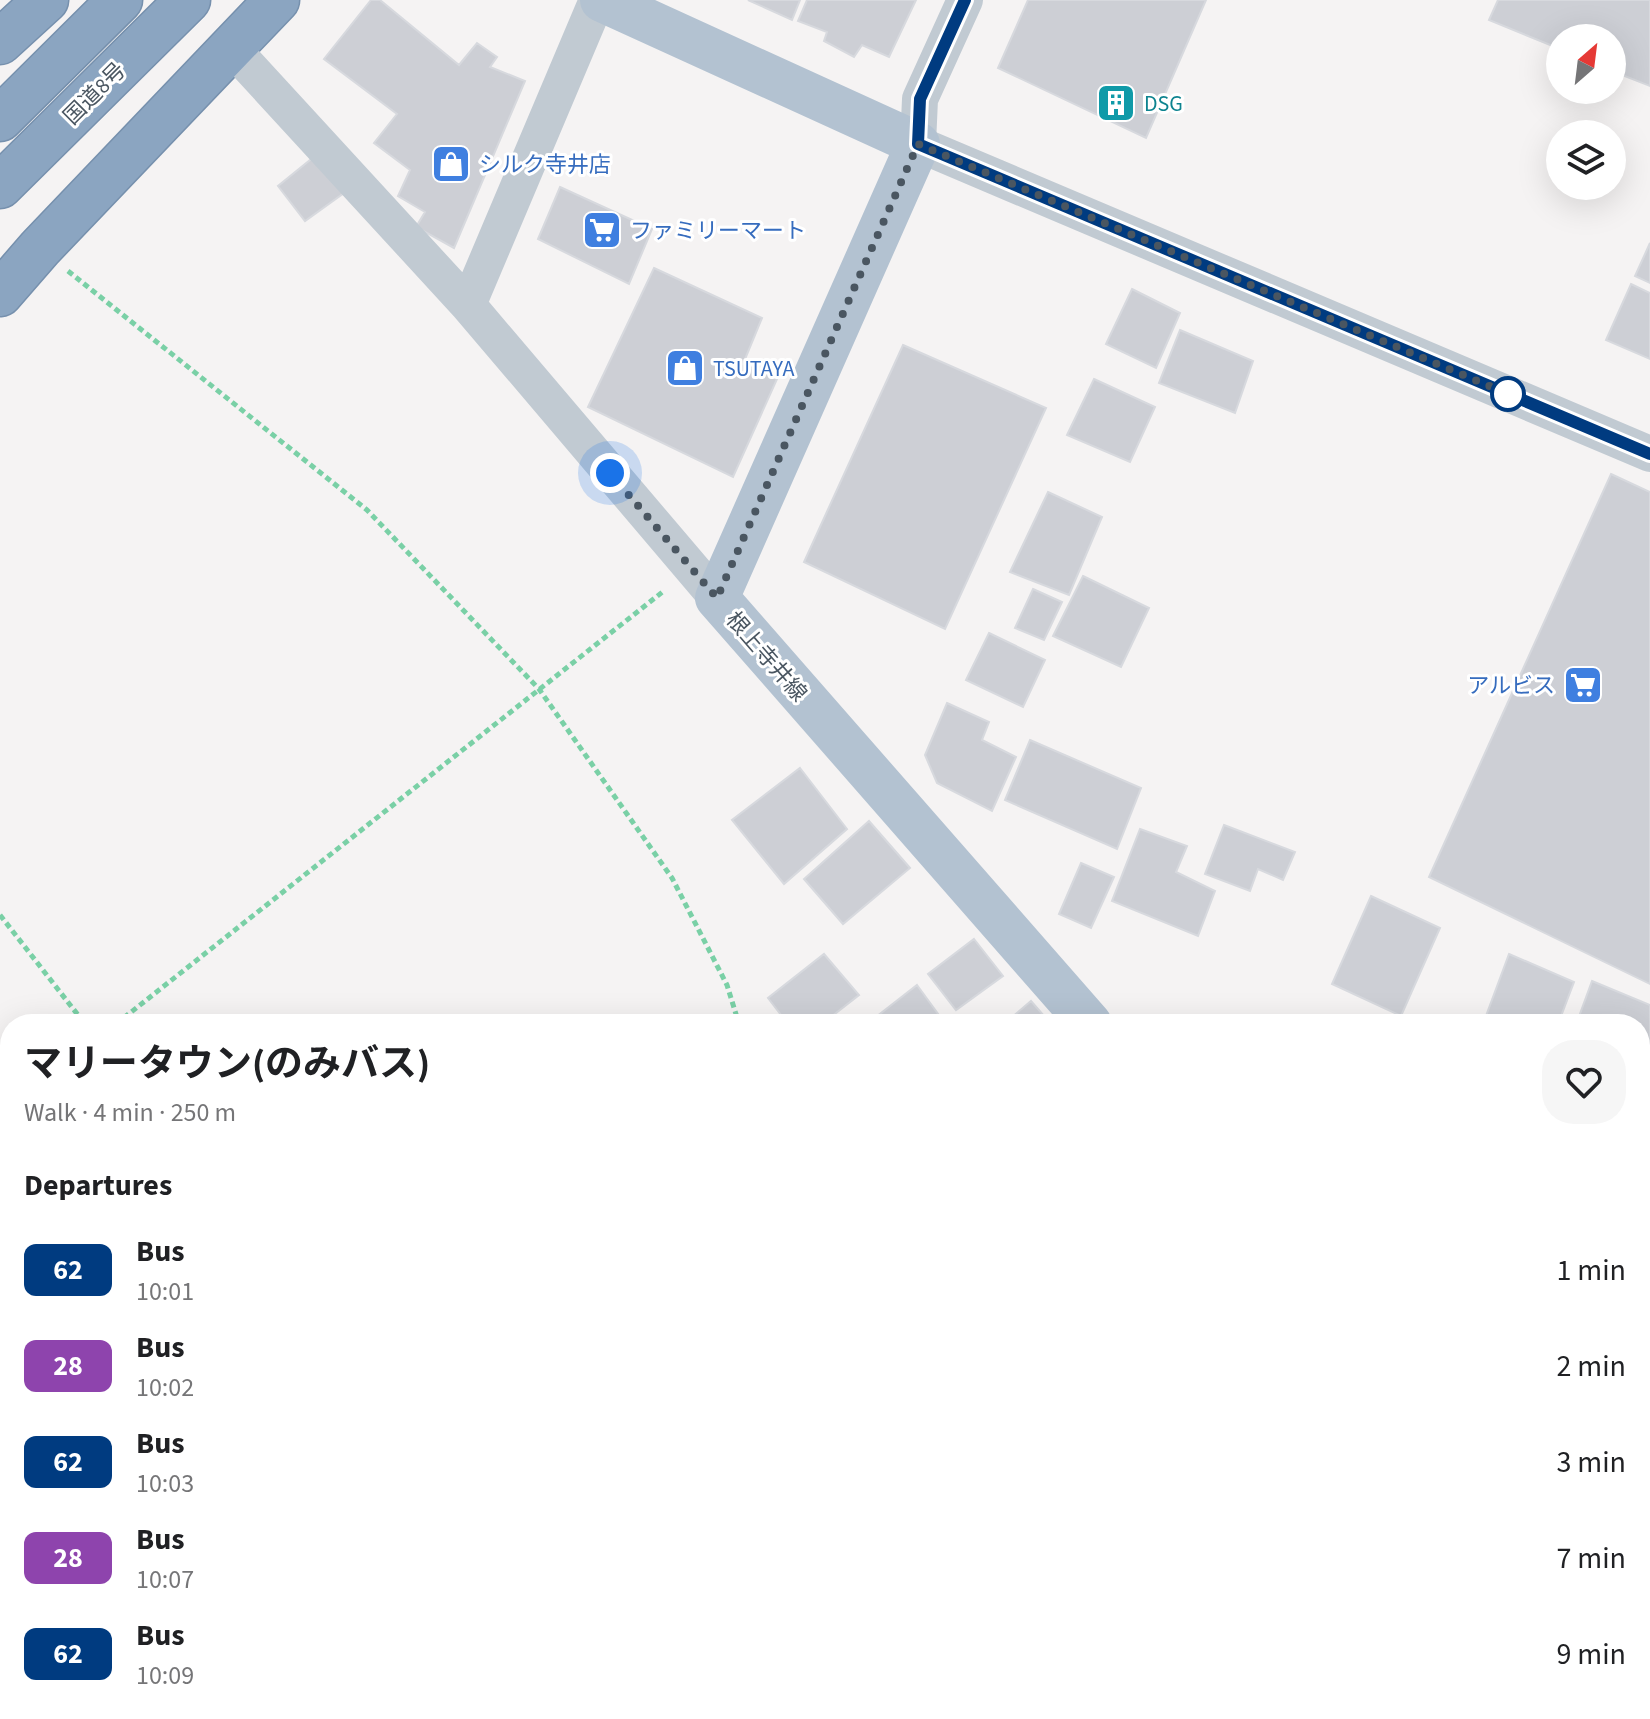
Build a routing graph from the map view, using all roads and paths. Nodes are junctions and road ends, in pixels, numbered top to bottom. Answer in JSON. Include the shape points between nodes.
{"nodes":[{"id":1,"x":46,"y":0,"type":"edge"},
{"id":2,"x":120,"y":0,"type":"edge"},
{"id":3,"x":188,"y":0,"type":"edge"},
{"id":4,"x":277,"y":0,"type":"edge"},
{"id":5,"x":604,"y":0,"type":"edge"},
{"id":6,"x":965,"y":0,"type":"edge"},
{"id":7,"x":0,"y":42,"type":"edge"},
{"id":8,"x":231,"y":47,"type":"junction"},
{"id":9,"x":0,"y":119,"type":"edge"},
{"id":10,"x":918,"y":144,"type":"junction"},
{"id":11,"x":0,"y":186,"type":"edge"},
{"id":12,"x":20,"y":252,"type":"edge"},
{"id":13,"x":0,"y":294,"type":"edge"},
{"id":14,"x":468,"y":305,"type":"junction"},
{"id":15,"x":1650,"y":454,"type":"edge"},
{"id":16,"x":704,"y":584,"type":"junction"},
{"id":17,"x":539,"y":689,"type":"junction"},
{"id":18,"x":0,"y":915,"type":"edge"},
{"id":19,"x":77,"y":1014,"type":"edge"},
{"id":20,"x":129,"y":1014,"type":"edge"},
{"id":21,"x":736,"y":1014,"type":"edge"},
{"id":22,"x":1081,"y":1014,"type":"edge"}],
"edges":[{"from":1,"to":7,"type":"highway"},
{"from":2,"to":9,"type":"highway"},
{"from":3,"to":11,"type":"highway","name":"国道8号"},
{"from":4,"to":8,"type":"highway"},
{"from":5,"to":10,"type":"main road"},
{"from":5,"to":14,"type":"street"},
{"from":6,"to":10,"type":"street","via":[[920,99]]},
{"from":8,"to":12,"type":"highway","via":[[92,164]]},
{"from":8,"to":14,"type":"street"},
{"from":10,"to":15,"type":"street"},
{"from":10,"to":16,"type":"main road","name":"根上寺井線"},
{"from":12,"to":13,"type":"highway"},
{"from":12,"to":17,"type":"path","via":[[367,510]]},
{"from":14,"to":16,"type":"street"},
{"from":16,"to":17,"type":"path"},
{"from":16,"to":22,"type":"main road","name":"根上寺井線"},
{"from":17,"to":20,"type":"path"},
{"from":17,"to":21,"type":"path","via":[[672,878],[727,985]]},
{"from":18,"to":19,"type":"path"}]}
